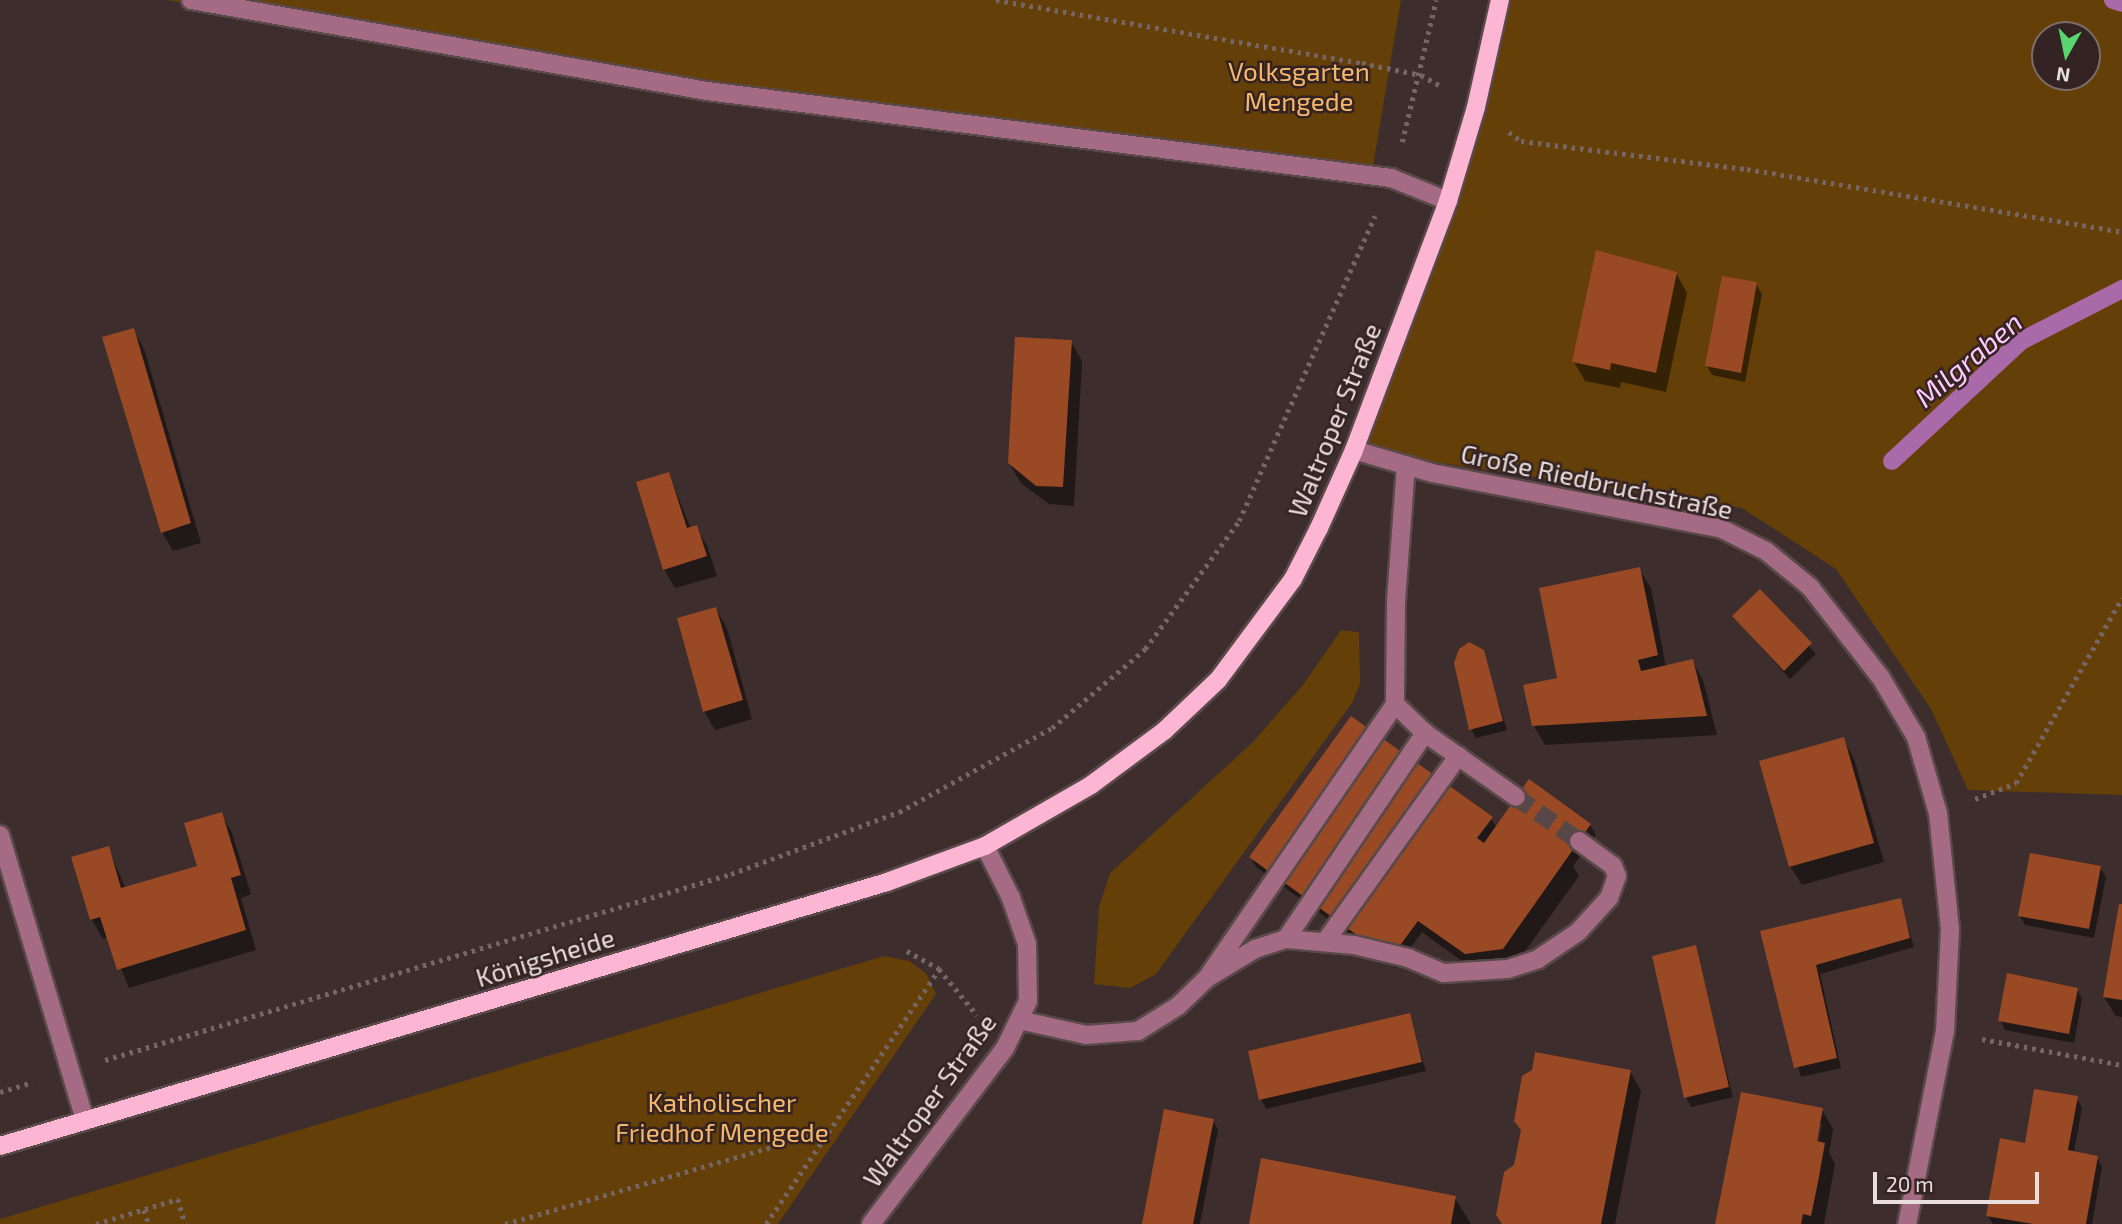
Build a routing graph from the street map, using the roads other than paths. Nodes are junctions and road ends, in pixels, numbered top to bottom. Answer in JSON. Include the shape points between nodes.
{"nodes":[{"id":1,"x":191,"y":0,"type":"edge"},
{"id":2,"x":1500,"y":0,"type":"edge"},
{"id":3,"x":1448,"y":201,"type":"junction"},
{"id":4,"x":1354,"y":450,"type":"junction"},
{"id":5,"x":1406,"y":465,"type":"junction"},
{"id":6,"x":1395,"y":704,"type":"junction"},
{"id":7,"x":1425,"y":733,"type":"junction"},
{"id":8,"x":1458,"y":756,"type":"junction"},
{"id":9,"x":1090,"y":785,"type":"joint"},
{"id":10,"x":1516,"y":797,"type":"tunnel mouth"},
{"id":11,"x":0,"y":835,"type":"edge"},
{"id":12,"x":1579,"y":841,"type":"tunnel mouth"},
{"id":13,"x":985,"y":846,"type":"junction"},
{"id":14,"x":1286,"y":939,"type":"junction"},
{"id":15,"x":1325,"y":943,"type":"junction"},
{"id":16,"x":1207,"y":978,"type":"junction"},
{"id":17,"x":1019,"y":1020,"type":"junction"},
{"id":18,"x":85,"y":1121,"type":"junction"},
{"id":19,"x":0,"y":1146,"type":"edge"},
{"id":20,"x":871,"y":1224,"type":"edge"},
{"id":21,"x":1907,"y":1224,"type":"edge"}],
"edges":[{"from":1,"to":3,"type":"street","via":[[707,91],[1391,178]]},
{"from":2,"to":3,"type":"main road","name":"Waltroper Straße","via":[[1476,107]]},
{"from":3,"to":4,"type":"main road","name":"Waltroper Straße"},
{"from":4,"to":5,"type":"street","name":"Große Riedbruchstraße"},
{"from":4,"to":9,"type":"main road","name":"Waltroper Straße","via":[[1293,579],[1218,680],[1164,731]]},
{"from":5,"to":6,"type":"street","via":[[1396,602]]},
{"from":5,"to":21,"type":"street","name":"Große Riedbruchstraße","via":[[1722,529],[1766,551],[1810,587],[1881,678],[1916,737],[1938,813],[1950,930],[1945,1031]]},
{"from":6,"to":7,"type":"street"},
{"from":6,"to":16,"type":"street"},
{"from":7,"to":8,"type":"street"},
{"from":7,"to":14,"type":"street"},
{"from":8,"to":10,"type":"street"},
{"from":8,"to":15,"type":"street"},
{"from":9,"to":13,"type":"main road","name":"Königsheide"},
{"from":11,"to":18,"type":"street"},
{"from":12,"to":15,"type":"street","via":[[1614,866],[1616,876],[1609,898],[1578,932],[1548,953],[1508,969],[1444,974],[1408,958]]},
{"from":13,"to":17,"type":"street","name":"Waltroper Straße","via":[[1027,944],[1028,1001]]},
{"from":13,"to":18,"type":"main road","name":"Königsheide","via":[[876,886]]},
{"from":14,"to":15,"type":"street"},
{"from":14,"to":16,"type":"street","via":[[1255,949]]},
{"from":16,"to":17,"type":"street","via":[[1178,1006],[1138,1031],[1086,1035]]},
{"from":17,"to":20,"type":"street","name":"Waltroper Straße","via":[[1005,1048]]},
{"from":18,"to":19,"type":"main road","name":"Königsheide"}]}
